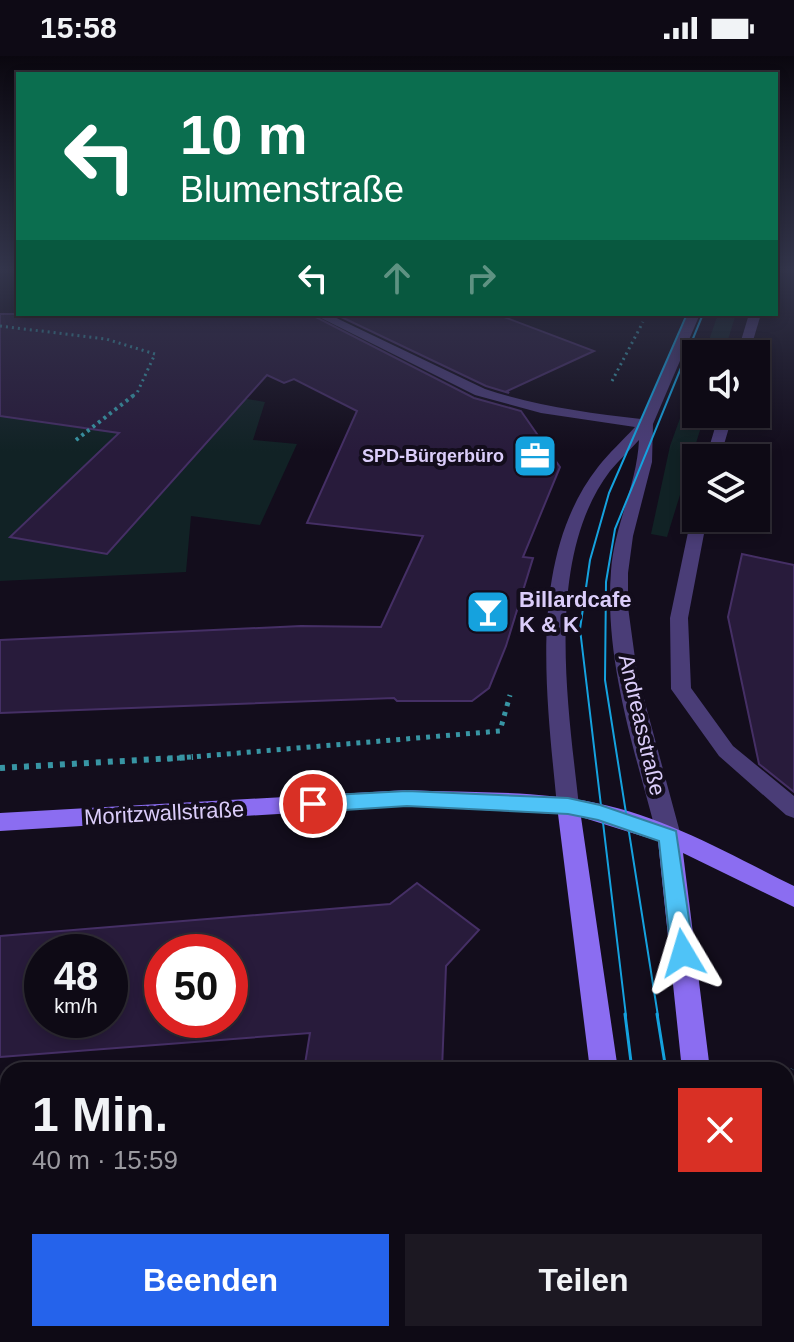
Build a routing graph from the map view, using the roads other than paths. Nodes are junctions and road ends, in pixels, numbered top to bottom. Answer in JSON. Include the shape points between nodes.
{"nodes":[{"id":1,"x":354,"y":331,"type":"edge"},
{"id":2,"x":687,"y":331,"type":"edge"},
{"id":3,"x":646,"y":424,"type":"junction"},
{"id":4,"x":696,"y":532,"type":"edge"},
{"id":5,"x":568,"y":806,"type":"junction"},
{"id":6,"x":794,"y":809,"type":"edge"},
{"id":7,"x":0,"y":822,"type":"edge"},
{"id":8,"x":669,"y":836,"type":"junction"},
{"id":9,"x":794,"y":897,"type":"edge"},
{"id":10,"x":603,"y":1062,"type":"edge"},
{"id":11,"x":695,"y":1062,"type":"edge"}],
"edges":[{"from":1,"to":3,"type":"street","via":[[507,402]]},
{"from":2,"to":3,"type":"street","name":"Andreasstraße"},
{"from":3,"to":5,"type":"street","name":"Andreasstraße","via":[[603,470],[582,506],[561,569],[555,677]]},
{"from":3,"to":8,"type":"street","name":"Andreasstraße","via":[[648,445],[619,570],[619,621],[629,684]]},
{"from":4,"to":6,"type":"street","via":[[679,618],[681,689],[726,751]]},
{"from":5,"to":7,"type":"main road","name":"Moritzwallstraße","via":[[407,798]]},
{"from":5,"to":8,"type":"main road","name":"Moritzwallstraße"},
{"from":5,"to":10,"type":"main road"},
{"from":8,"to":9,"type":"main road","name":"Moritzwallstraße"},
{"from":8,"to":11,"type":"main road"}]}
